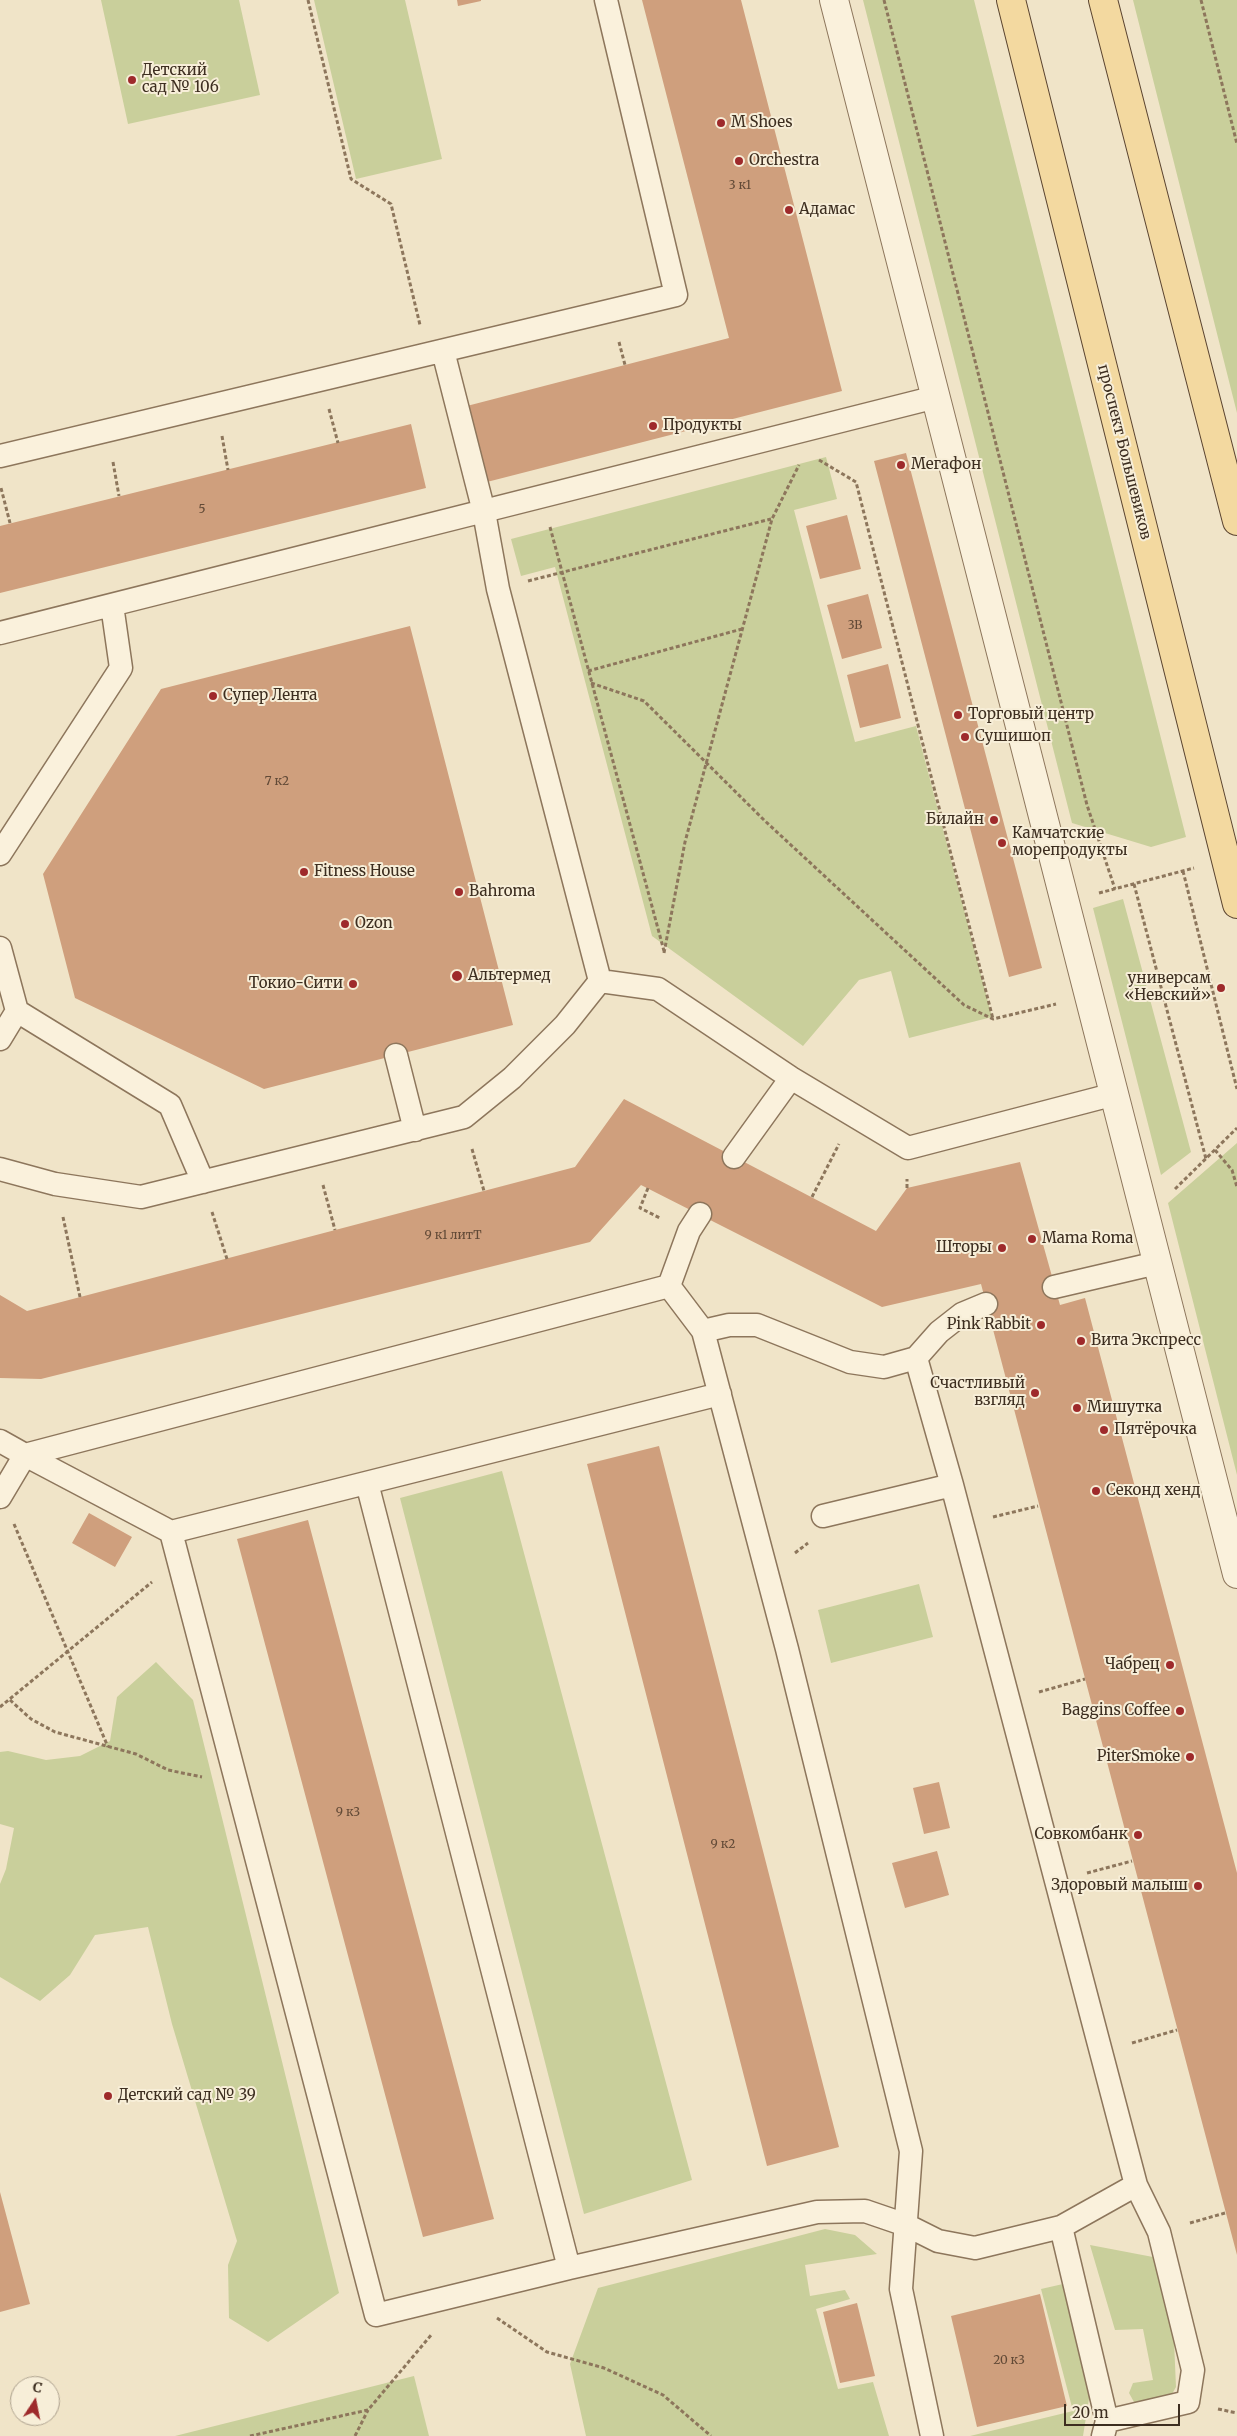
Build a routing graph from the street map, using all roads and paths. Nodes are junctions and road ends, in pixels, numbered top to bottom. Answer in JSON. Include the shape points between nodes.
{"nodes":[{"id":1,"x":308,"y":0,"type":"edge"},
{"id":2,"x":606,"y":0,"type":"edge"},
{"id":3,"x":834,"y":0,"type":"edge"},
{"id":4,"x":884,"y":0,"type":"edge"},
{"id":5,"x":1011,"y":0,"type":"edge"},
{"id":6,"x":1104,"y":0,"type":"edge"},
{"id":7,"x":1201,"y":0,"type":"edge"},
{"id":8,"x":1237,"y":144,"type":"edge"},
{"id":9,"x":435,"y":353,"type":"junction"},
{"id":10,"x":936,"y":397,"type":"junction"},
{"id":11,"x":803,"y":442,"type":"junction"},
{"id":12,"x":0,"y":456,"type":"edge"},
{"id":13,"x":0,"y":484,"type":"edge"},
{"id":14,"x":542,"y":498,"type":"junction"},
{"id":15,"x":484,"y":512,"type":"junction"},
{"id":16,"x":772,"y":519,"type":"junction"},
{"id":17,"x":1237,"y":521,"type":"edge"},
{"id":18,"x":10,"y":523,"type":"dead end"},
{"id":19,"x":562,"y":572,"type":"junction"},
{"id":20,"x":498,"y":589,"type":"junction"},
{"id":21,"x":112,"y":605,"type":"junction"},
{"id":22,"x":742,"y":629,"type":"junction"},
{"id":23,"x":0,"y":633,"type":"edge"},
{"id":24,"x":588,"y":671,"type":"junction"},
{"id":25,"x":591,"y":683,"type":"junction"},
{"id":26,"x":707,"y":763,"type":"junction"},
{"id":27,"x":0,"y":854,"type":"edge"},
{"id":28,"x":1226,"y":860,"type":"junction"},
{"id":29,"x":1183,"y":871,"type":"junction"},
{"id":30,"x":1134,"y":884,"type":"junction"},
{"id":31,"x":1115,"y":889,"type":"junction"},
{"id":32,"x":1066,"y":902,"type":"junction"},
{"id":33,"x":1237,"y":904,"type":"edge"},
{"id":34,"x":0,"y":948,"type":"edge"},
{"id":35,"x":664,"y":953,"type":"junction"},
{"id":36,"x":600,"y":981,"type":"junction"},
{"id":37,"x":658,"y":989,"type":"junction"},
{"id":38,"x":1060,"y":1004,"type":"dead end"},
{"id":39,"x":17,"y":1011,"type":"junction"},
{"id":40,"x":993,"y":1019,"type":"junction"},
{"id":41,"x":0,"y":1039,"type":"edge"},
{"id":42,"x":396,"y":1055,"type":"dead end"},
{"id":43,"x":792,"y":1078,"type":"junction"},
{"id":44,"x":1237,"y":1089,"type":"edge"},
{"id":45,"x":1115,"y":1094,"type":"junction"},
{"id":46,"x":854,"y":1116,"type":"junction"},
{"id":47,"x":464,"y":1117,"type":"junction"},
{"id":48,"x":415,"y":1130,"type":"junction"},
{"id":49,"x":1215,"y":1150,"type":"dead end"},
{"id":50,"x":314,"y":1154,"type":"junction"},
{"id":51,"x":734,"y":1156,"type":"dead end"},
{"id":52,"x":1206,"y":1160,"type":"dead end"},
{"id":53,"x":0,"y":1169,"type":"edge"},
{"id":54,"x":203,"y":1182,"type":"junction"},
{"id":55,"x":55,"y":1184,"type":"junction"},
{"id":56,"x":1237,"y":1187,"type":"edge"},
{"id":57,"x":648,"y":1188,"type":"dead end"},
{"id":58,"x":484,"y":1192,"type":"dead end"},
{"id":59,"x":812,"y":1197,"type":"dead end"},
{"id":60,"x":695,"y":1223,"type":"joint"},
{"id":61,"x":335,"y":1230,"type":"dead end"},
{"id":62,"x":227,"y":1259,"type":"dead end"},
{"id":63,"x":1157,"y":1263,"type":"junction"},
{"id":64,"x":669,"y":1286,"type":"junction"},
{"id":65,"x":1054,"y":1287,"type":"dead end"},
{"id":66,"x":80,"y":1297,"type":"dead end"},
{"id":67,"x":986,"y":1304,"type":"dead end"},
{"id":68,"x":703,"y":1332,"type":"junction"},
{"id":69,"x":916,"y":1358,"type":"junction"},
{"id":70,"x":720,"y":1394,"type":"junction"},
{"id":71,"x":0,"y":1441,"type":"edge"},
{"id":72,"x":25,"y":1455,"type":"junction"},
{"id":73,"x":367,"y":1483,"type":"junction"},
{"id":74,"x":952,"y":1485,"type":"junction"},
{"id":75,"x":1,"y":1496,"type":"edge"},
{"id":76,"x":1038,"y":1506,"type":"dead end"},
{"id":77,"x":823,"y":1516,"type":"joint"},
{"id":78,"x":962,"y":1524,"type":"junction"},
{"id":79,"x":171,"y":1532,"type":"junction"},
{"id":80,"x":178,"y":1562,"type":"junction"},
{"id":81,"x":767,"y":1574,"type":"junction"},
{"id":82,"x":1237,"y":1574,"type":"edge"},
{"id":83,"x":67,"y":1651,"type":"junction"},
{"id":84,"x":1084,"y":1679,"type":"dead end"},
{"id":85,"x":10,"y":1700,"type":"junction"},
{"id":86,"x":1009,"y":1700,"type":"junction"},
{"id":87,"x":0,"y":1707,"type":"edge"},
{"id":88,"x":108,"y":1747,"type":"junction"},
{"id":89,"x":237,"y":1784,"type":"junction"},
{"id":90,"x":1132,"y":1861,"type":"dead end"},
{"id":91,"x":1057,"y":1881,"type":"junction"},
{"id":92,"x":1177,"y":2030,"type":"dead end"},
{"id":93,"x":1102,"y":2052,"type":"junction"},
{"id":94,"x":1136,"y":2185,"type":"junction"},
{"id":95,"x":1225,"y":2213,"type":"dead end"},
{"id":96,"x":906,"y":2225,"type":"junction"},
{"id":97,"x":1061,"y":2227,"type":"junction"},
{"id":98,"x":1160,"y":2232,"type":"junction"},
{"id":99,"x":569,"y":2268,"type":"junction"},
{"id":100,"x":470,"y":2291,"type":"junction"},
{"id":101,"x":368,"y":2410,"type":"junction"},
{"id":102,"x":1105,"y":2428,"type":"edge"},
{"id":103,"x":250,"y":2436,"type":"edge"},
{"id":104,"x":355,"y":2436,"type":"edge"},
{"id":105,"x":711,"y":2436,"type":"edge"},
{"id":106,"x":932,"y":2436,"type":"edge"}],
"edges":[{"from":1,"to":9,"type":"path","via":[[351,179],[391,204]]},
{"from":2,"to":9,"type":"lane","via":[[676,295]]},
{"from":3,"to":10,"type":"street"},
{"from":4,"to":31,"type":"path","via":[[1087,805]]},
{"from":5,"to":28,"type":"main road","name":"проспект Большевиков"},
{"from":6,"to":17,"type":"main road"},
{"from":7,"to":8,"type":"path"},
{"from":9,"to":12,"type":"lane"},
{"from":9,"to":15,"type":"lane"},
{"from":10,"to":11,"type":"lane"},
{"from":10,"to":32,"type":"street"},
{"from":11,"to":14,"type":"lane"},
{"from":11,"to":16,"type":"path"},
{"from":11,"to":40,"type":"path","via":[[856,482]]},
{"from":13,"to":18,"type":"path"},
{"from":14,"to":15,"type":"lane"},
{"from":14,"to":19,"type":"path"},
{"from":15,"to":20,"type":"lane"},
{"from":15,"to":21,"type":"lane"},
{"from":16,"to":19,"type":"path"},
{"from":16,"to":22,"type":"path"},
{"from":19,"to":20,"type":"path"},
{"from":19,"to":24,"type":"path"},
{"from":20,"to":36,"type":"lane"},
{"from":21,"to":23,"type":"lane"},
{"from":21,"to":27,"type":"lane","via":[[121,668]]},
{"from":22,"to":24,"type":"path"},
{"from":22,"to":26,"type":"path"},
{"from":24,"to":25,"type":"path"},
{"from":25,"to":26,"type":"path","via":[[644,701]]},
{"from":25,"to":35,"type":"path"},
{"from":26,"to":35,"type":"path","via":[[686,842]]},
{"from":26,"to":40,"type":"path","via":[[765,821],[964,1004]]},
{"from":28,"to":29,"type":"path"},
{"from":28,"to":33,"type":"main road","name":"проспект Большевиков"},
{"from":29,"to":30,"type":"path"},
{"from":29,"to":44,"type":"path"},
{"from":30,"to":31,"type":"path"},
{"from":30,"to":52,"type":"path"},
{"from":31,"to":32,"type":"path"},
{"from":32,"to":45,"type":"street"},
{"from":34,"to":39,"type":"lane"},
{"from":35,"to":37,"type":"path"},
{"from":36,"to":37,"type":"lane"},
{"from":36,"to":47,"type":"lane","via":[[552,1038],[512,1078]]},
{"from":37,"to":43,"type":"lane"},
{"from":38,"to":40,"type":"path"},
{"from":39,"to":41,"type":"lane"},
{"from":39,"to":54,"type":"lane","via":[[170,1105]]},
{"from":42,"to":48,"type":"lane"},
{"from":43,"to":46,"type":"lane"},
{"from":43,"to":51,"type":"lane"},
{"from":45,"to":46,"type":"lane","via":[[908,1148]]},
{"from":45,"to":63,"type":"street"},
{"from":46,"to":59,"type":"path"},
{"from":47,"to":48,"type":"lane"},
{"from":47,"to":58,"type":"path"},
{"from":48,"to":50,"type":"lane"},
{"from":49,"to":56,"type":"path","via":[[1232,1170]]},
{"from":50,"to":54,"type":"lane"},
{"from":50,"to":61,"type":"path"},
{"from":53,"to":55,"type":"lane"},
{"from":54,"to":55,"type":"lane","via":[[141,1197]]},
{"from":54,"to":62,"type":"path"},
{"from":55,"to":66,"type":"path"},
{"from":57,"to":60,"type":"path","via":[[640,1208]]},
{"from":60,"to":64,"type":"lane"},
{"from":63,"to":65,"type":"lane"},
{"from":63,"to":82,"type":"street"},
{"from":64,"to":68,"type":"lane"},
{"from":64,"to":72,"type":"lane"},
{"from":67,"to":69,"type":"lane","via":[[962,1314],[939,1332]]},
{"from":68,"to":69,"type":"lane","via":[[729,1325],[757,1325],[850,1362],[884,1367]]},
{"from":68,"to":70,"type":"lane"},
{"from":69,"to":74,"type":"lane"},
{"from":70,"to":73,"type":"lane"},
{"from":70,"to":81,"type":"lane"},
{"from":71,"to":72,"type":"lane"},
{"from":72,"to":75,"type":"lane"},
{"from":72,"to":79,"type":"lane"},
{"from":73,"to":79,"type":"lane"},
{"from":73,"to":99,"type":"lane"},
{"from":74,"to":77,"type":"lane"},
{"from":74,"to":78,"type":"lane"},
{"from":75,"to":83,"type":"path"},
{"from":76,"to":78,"type":"path"},
{"from":77,"to":81,"type":"path","via":[[812,1540]]},
{"from":78,"to":86,"type":"lane"},
{"from":79,"to":80,"type":"lane"},
{"from":80,"to":83,"type":"path"},
{"from":80,"to":89,"type":"lane"},
{"from":81,"to":96,"type":"lane","via":[[911,2151]]},
{"from":83,"to":85,"type":"path"},
{"from":83,"to":88,"type":"path"},
{"from":84,"to":86,"type":"path"},
{"from":85,"to":87,"type":"path"},
{"from":85,"to":88,"type":"path","via":[[31,1719],[55,1732]]},
{"from":86,"to":91,"type":"lane"},
{"from":88,"to":89,"type":"path","via":[[136,1754],[168,1770]]},
{"from":89,"to":100,"type":"lane","via":[[376,2315]]},
{"from":90,"to":91,"type":"path"},
{"from":91,"to":93,"type":"lane"},
{"from":92,"to":93,"type":"path"},
{"from":93,"to":94,"type":"lane"},
{"from":94,"to":97,"type":"lane"},
{"from":94,"to":98,"type":"lane"},
{"from":95,"to":98,"type":"path"},
{"from":96,"to":97,"type":"lane","via":[[938,2241],[975,2248]]},
{"from":96,"to":99,"type":"lane","via":[[865,2211],[817,2212]]},
{"from":96,"to":106,"type":"lane","via":[[901,2289]]},
{"from":97,"to":102,"type":"lane"},
{"from":98,"to":102,"type":"lane","via":[[1193,2370],[1188,2402]]},
{"from":99,"to":100,"type":"lane"},
{"from":100,"to":101,"type":"path"},
{"from":100,"to":105,"type":"path","via":[[502,2322],[547,2352],[604,2368],[663,2395]]},
{"from":101,"to":103,"type":"path"},
{"from":101,"to":104,"type":"path"}]}
